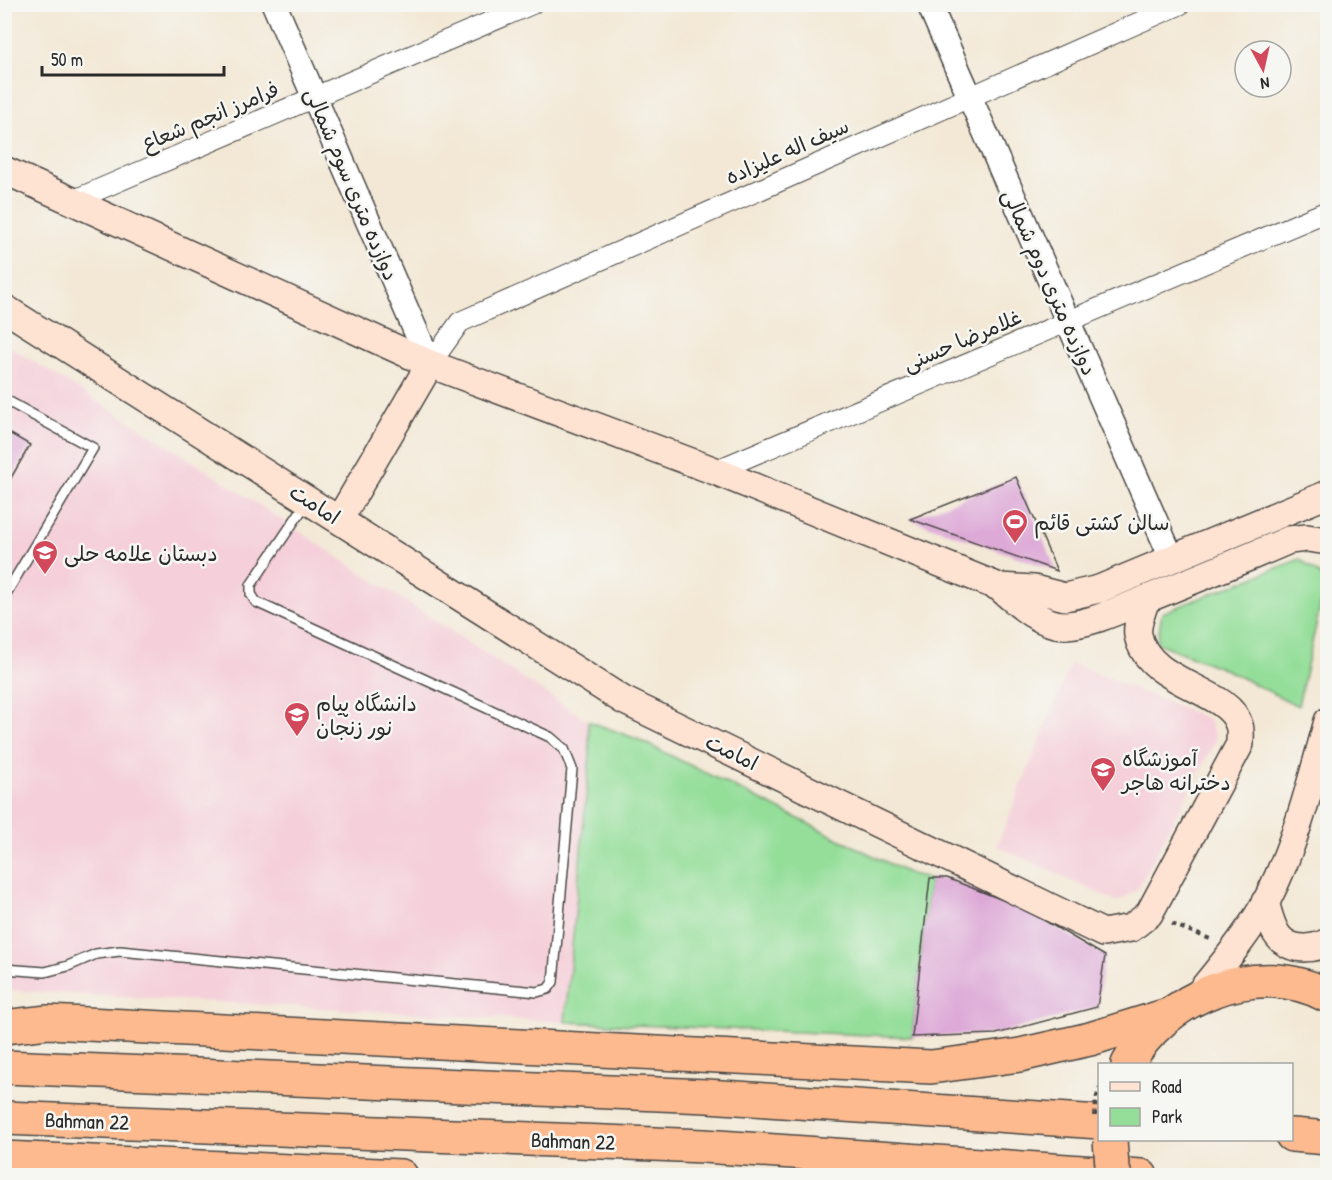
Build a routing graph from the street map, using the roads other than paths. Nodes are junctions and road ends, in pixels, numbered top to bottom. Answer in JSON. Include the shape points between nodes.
{"nodes":[{"id":1,"x":274,"y":4,"type":"edge"},
{"id":2,"x":532,"y":4,"type":"edge"},
{"id":3,"x":928,"y":4,"type":"edge"},
{"id":4,"x":1181,"y":4,"type":"edge"},
{"id":5,"x":314,"y":97,"type":"junction"},
{"id":6,"x":969,"y":97,"type":"junction"},
{"id":7,"x":4,"y":170,"type":"edge"},
{"id":8,"x":72,"y":201,"type":"junction"},
{"id":9,"x":1328,"y":211,"type":"edge"},
{"id":10,"x":4,"y":308,"type":"edge"},
{"id":11,"x":1068,"y":321,"type":"junction"},
{"id":12,"x":430,"y":364,"type":"junction"},
{"id":13,"x":4,"y":399,"type":"edge"},
{"id":14,"x":715,"y":471,"type":"junction"},
{"id":15,"x":1328,"y":494,"type":"edge"},
{"id":16,"x":309,"y":500,"type":"junction"},
{"id":17,"x":339,"y":520,"type":"junction"},
{"id":18,"x":1328,"y":541,"type":"edge"},
{"id":19,"x":1172,"y":559,"type":"junction"},
{"id":20,"x":1183,"y":584,"type":"junction"},
{"id":21,"x":999,"y":587,"type":"junction"},
{"id":22,"x":4,"y":597,"type":"edge"},
{"id":23,"x":1146,"y":599,"type":"junction"},
{"id":24,"x":1328,"y":721,"type":"edge"},
{"id":25,"x":1265,"y":902,"type":"junction"},
{"id":26,"x":1328,"y":942,"type":"edge"},
{"id":27,"x":4,"y":969,"type":"edge"},
{"id":28,"x":1328,"y":996,"type":"edge"},
{"id":29,"x":1196,"y":997,"type":"junction"},
{"id":30,"x":1168,"y":1015,"type":"junction"},
{"id":31,"x":4,"y":1027,"type":"edge"},
{"id":32,"x":1129,"y":1063,"type":"edge"},
{"id":33,"x":4,"y":1067,"type":"edge"},
{"id":34,"x":4,"y":1118,"type":"edge"},
{"id":35,"x":1098,"y":1122,"type":"edge"},
{"id":36,"x":1293,"y":1135,"type":"edge"},
{"id":37,"x":1328,"y":1138,"type":"edge"},
{"id":38,"x":1110,"y":1141,"type":"edge"},
{"id":39,"x":4,"y":1158,"type":"edge"},
{"id":40,"x":401,"y":1176,"type":"edge"},
{"id":41,"x":1115,"y":1176,"type":"edge"},
{"id":42,"x":1141,"y":1176,"type":"edge"}],
"edges":[{"from":1,"to":5,"type":"street","name":"دوازده متری سوم شمالی"},
{"from":2,"to":5,"type":"street","name":"فرامرز انجم شعاع"},
{"from":3,"to":6,"type":"street","name":"دوازده متری دوم شمالی"},
{"from":4,"to":6,"type":"street","name":"سیف اله علیزاده"},
{"from":5,"to":8,"type":"street","name":"فرامرز انجم شعاع"},
{"from":5,"to":12,"type":"street","name":"دوازده متری سوم شمالی"},
{"from":6,"to":11,"type":"street","name":"دوازده متری دوم شمالی"},
{"from":6,"to":12,"type":"street","name":"سیف اله علیزاده","via":[[460,322]]},
{"from":7,"to":8,"type":"main road"},
{"from":8,"to":12,"type":"main road"},
{"from":9,"to":11,"type":"street","name":"غلامرضا حسنی"},
{"from":10,"to":16,"type":"main road","name":"امامت"},
{"from":11,"to":14,"type":"street","name":"غلامرضا حسنی"},
{"from":11,"to":19,"type":"street","name":"دوازده متری دوم شمالی"},
{"from":12,"to":14,"type":"main road"},
{"from":12,"to":17,"type":"main road"},
{"from":13,"to":22,"type":"lane","via":[[93,448]]},
{"from":14,"to":21,"type":"main road"},
{"from":15,"to":19,"type":"main road"},
{"from":16,"to":17,"type":"main road","name":"امامت"},
{"from":16,"to":27,"type":"lane","via":[[251,585],[256,602],[550,737],[564,749],[572,769],[553,982],[548,989],[537,992],[120,951],[96,954],[45,972]]},
{"from":17,"to":23,"type":"main road","name":"امامت","via":[[623,700],[1103,933],[1131,928],[1149,914],[1240,744],[1239,725],[1229,708],[1165,672],[1145,655],[1137,633]]},
{"from":18,"to":20,"type":"main road","via":[[1290,540]]},
{"from":19,"to":20,"type":"main road"},
{"from":19,"to":21,"type":"main road","via":[[1099,589],[1065,597],[1034,589]]},
{"from":20,"to":23,"type":"main road"},
{"from":21,"to":23,"type":"main road","via":[[1035,615],[1065,625],[1105,616]]},
{"from":24,"to":25,"type":"main road","via":[[1301,817]]},
{"from":25,"to":26,"type":"main road","via":[[1282,941],[1299,948]]},
{"from":25,"to":29,"type":"main road"},
{"from":28,"to":29,"type":"highway","via":[[1315,989],[1275,981],[1234,984]]},
{"from":29,"to":30,"type":"highway"},
{"from":30,"to":31,"type":"highway","via":[[1020,1055],[931,1067],[48,1022]]},
{"from":30,"to":32,"type":"highway","via":[[1135,1050]]},
{"from":33,"to":35,"type":"highway","via":[[707,1096]]},
{"from":34,"to":42,"type":"highway","name":"Bahman 22","via":[[704,1146]]},
{"from":36,"to":37,"type":"highway"},
{"from":38,"to":41,"type":"highway","bridge":true},
{"from":39,"to":40,"type":"highway"}]}
